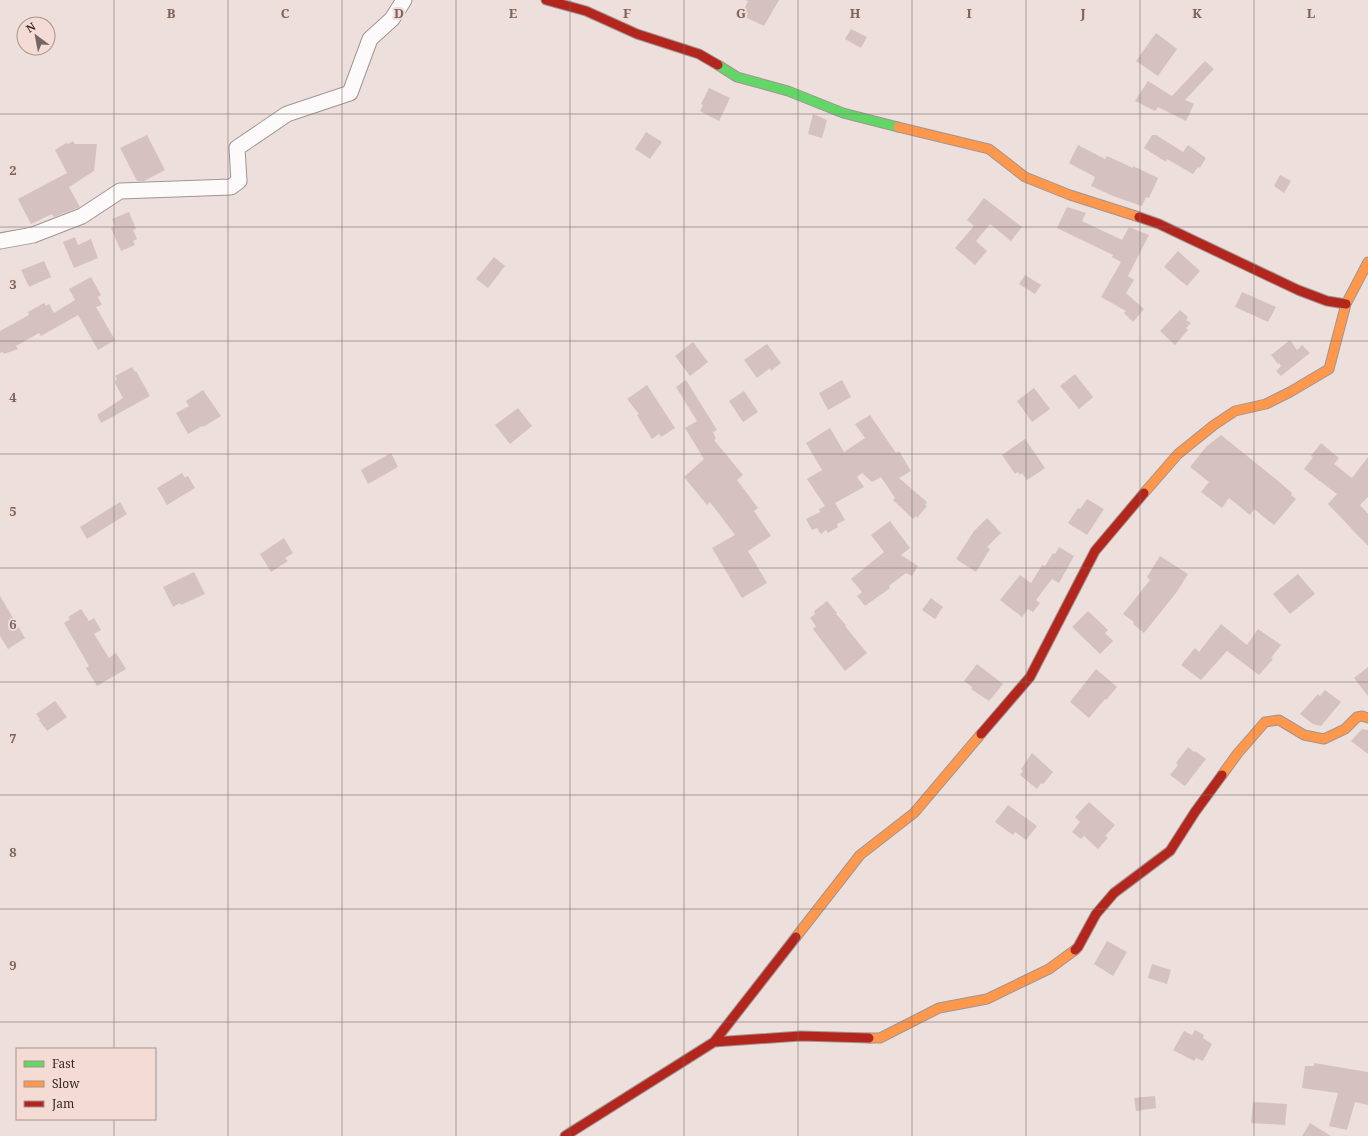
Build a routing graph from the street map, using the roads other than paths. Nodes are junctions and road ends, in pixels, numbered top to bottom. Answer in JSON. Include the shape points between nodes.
{"nodes":[{"id":1,"x":404,"y":0,"type":"edge"},
{"id":2,"x":546,"y":0,"type":"edge"},
{"id":3,"x":0,"y":241,"type":"edge"},
{"id":4,"x":1368,"y":262,"type":"edge"},
{"id":5,"x":1346,"y":304,"type":"junction"},
{"id":6,"x":1368,"y":718,"type":"edge"},
{"id":7,"x":714,"y":1042,"type":"junction"},
{"id":8,"x":565,"y":1136,"type":"edge"}],
"edges":[{"from":1,"to":3,"type":"street","via":[[392,20],[370,39],[350,93],[287,114],[237,148],[239,181],[231,188],[120,191],[82,216],[33,235]]},
{"from":2,"to":5,"type":"street","via":[[586,11],[638,34],[699,54],[737,77],[788,91],[843,113],[989,149],[1025,177],[1070,195],[1159,224],[1298,290],[1327,301]]},
{"from":4,"to":5,"type":"street"},
{"from":5,"to":7,"type":"street","via":[[1329,368],[1266,404],[1235,411],[1178,454],[1095,551],[1030,677],[914,814],[860,855]]},
{"from":6,"to":7,"type":"street","via":[[1357,717],[1345,729],[1324,739],[1304,735],[1279,720],[1265,722],[1225,771],[1170,851],[1114,893],[1096,914],[1078,946],[1049,969],[987,999],[939,1008],[880,1038],[801,1036]]},
{"from":7,"to":8,"type":"street"}]}
